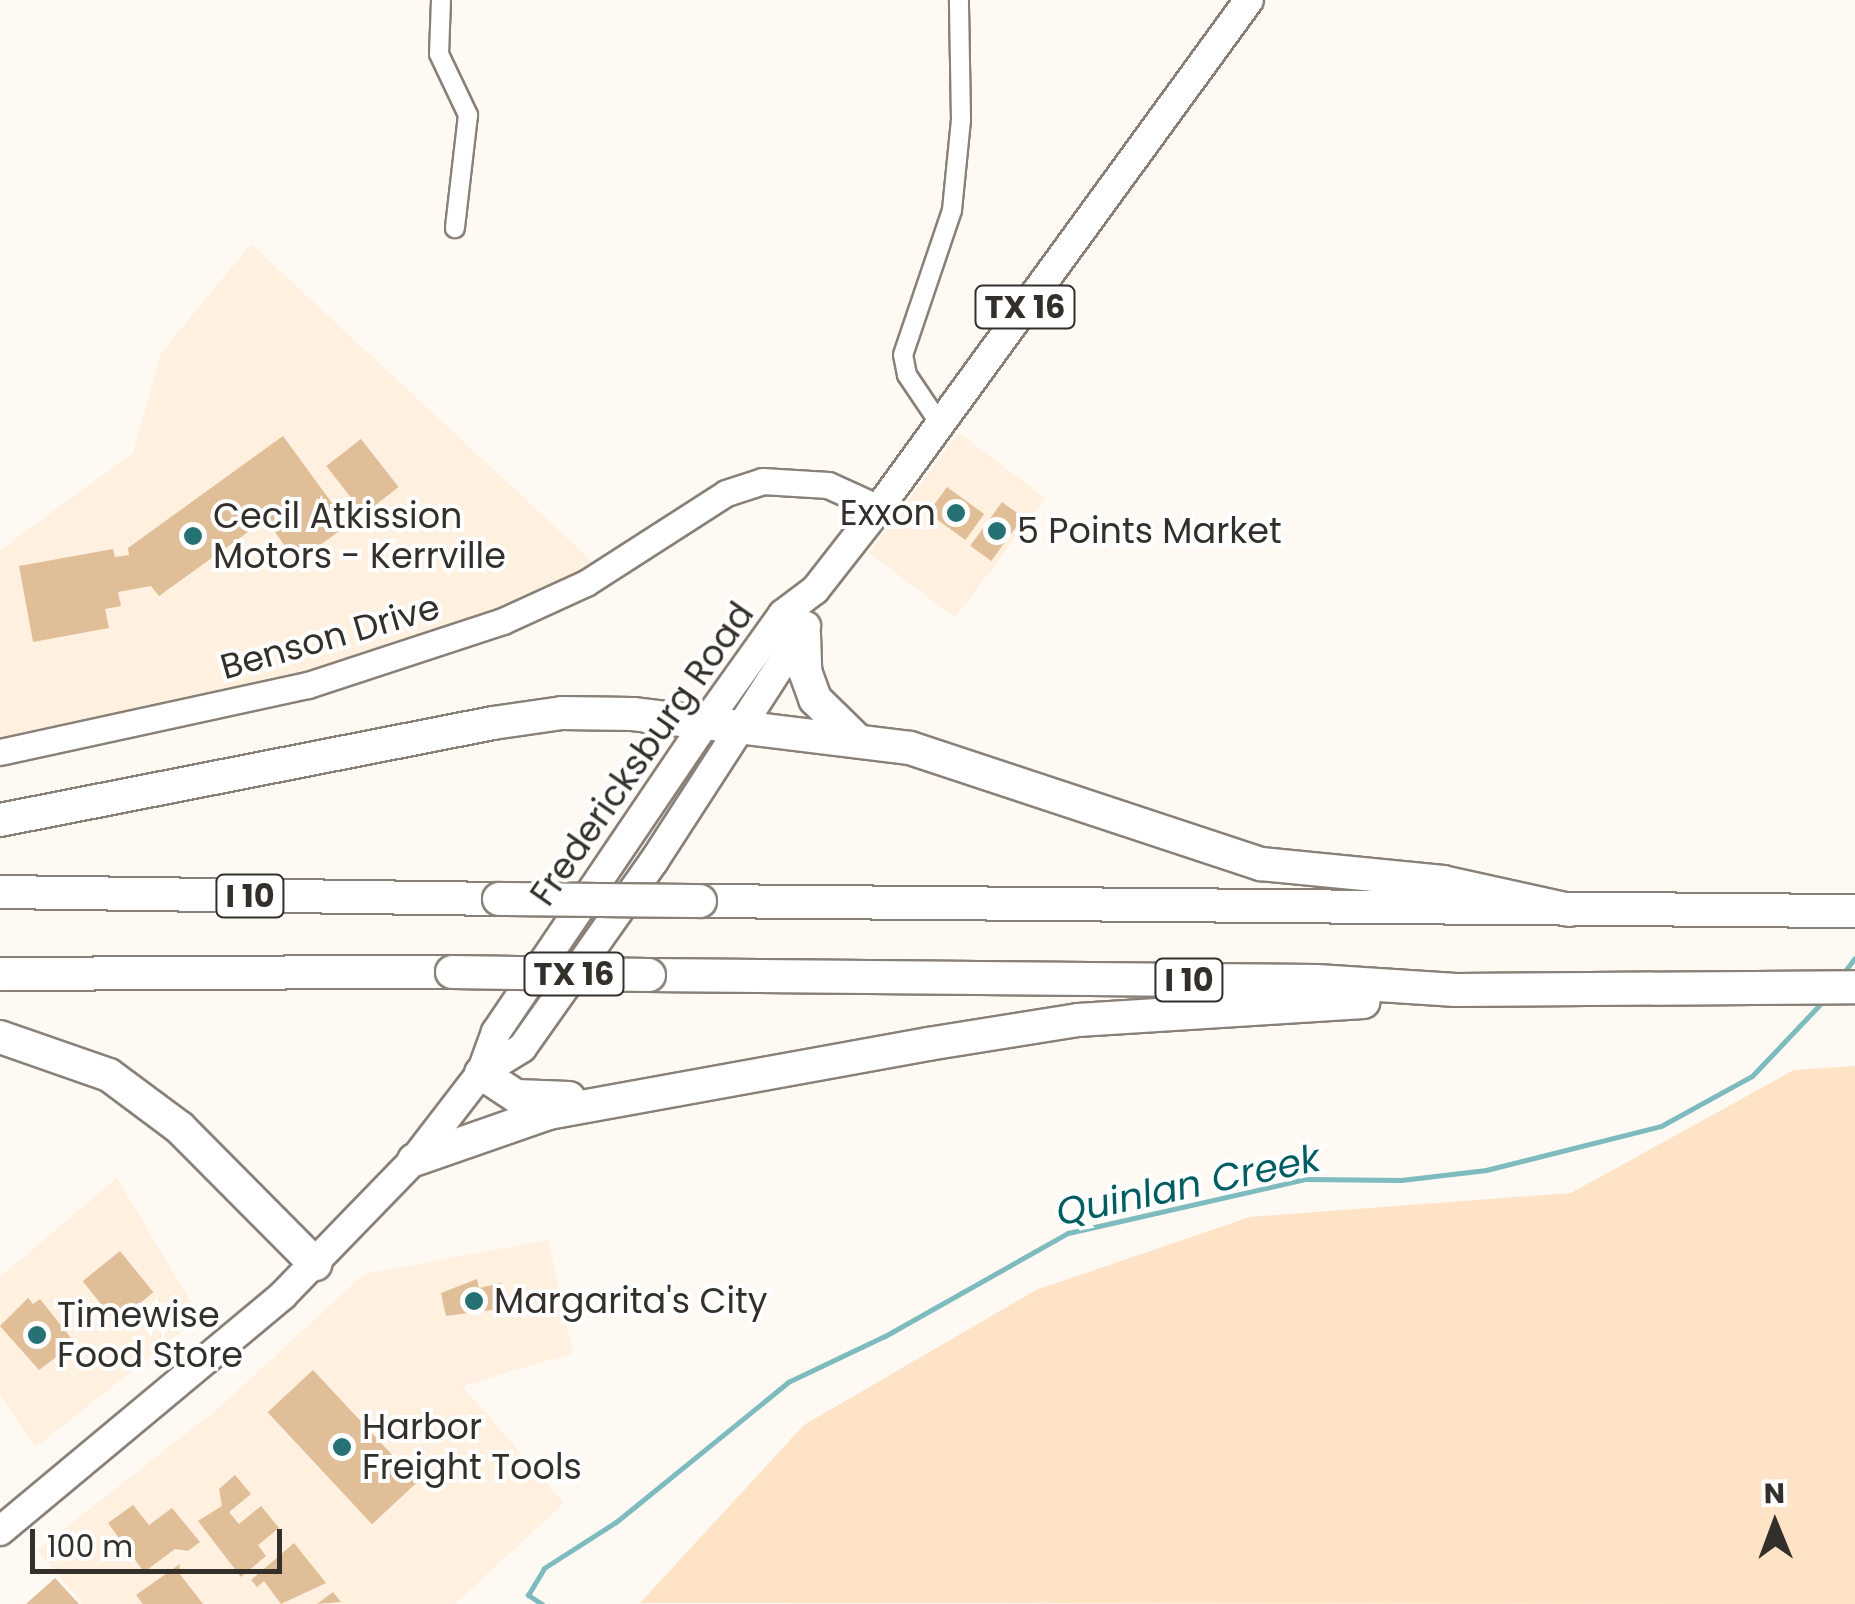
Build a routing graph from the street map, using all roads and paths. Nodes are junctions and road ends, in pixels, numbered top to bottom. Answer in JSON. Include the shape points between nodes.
{"nodes":[{"id":1,"x":441,"y":0,"type":"edge"},
{"id":2,"x":959,"y":0,"type":"edge"},
{"id":3,"x":1249,"y":0,"type":"edge"},
{"id":4,"x":455,"y":228,"type":"dead end"},
{"id":5,"x":940,"y":424,"type":"junction"},
{"id":6,"x":879,"y":508,"type":"junction"},
{"id":7,"x":815,"y":590,"type":"junction"},
{"id":8,"x":804,"y":634,"type":"junction"},
{"id":9,"x":706,"y":722,"type":"junction"},
{"id":10,"x":739,"y":727,"type":"junction"},
{"id":11,"x":856,"y":738,"type":"junction"},
{"id":12,"x":0,"y":752,"type":"edge"},
{"id":13,"x":0,"y":820,"type":"edge"},
{"id":14,"x":0,"y":892,"type":"edge"},
{"id":15,"x":1569,"y":910,"type":"junction"},
{"id":16,"x":1855,"y":912,"type":"edge"},
{"id":17,"x":0,"y":974,"type":"edge"},
{"id":18,"x":1855,"y":988,"type":"edge"},
{"id":19,"x":1456,"y":990,"type":"junction"},
{"id":20,"x":0,"y":1037,"type":"edge"},
{"id":21,"x":481,"y":1072,"type":"junction"},
{"id":22,"x":614,"y":1099,"type":"junction"},
{"id":23,"x":414,"y":1160,"type":"junction"},
{"id":24,"x":314,"y":1264,"type":"junction"},
{"id":25,"x":0,"y":1531,"type":"edge"}],
"edges":[{"from":1,"to":4,"type":"street","via":[[439,54],[468,115]]},
{"from":2,"to":5,"type":"street","via":[[961,120],[952,210],[903,355],[907,375]]},
{"from":3,"to":5,"type":"main road","name":"Fredericksburg Road","number":"TX 16"},
{"from":5,"to":6,"type":"main road","name":"Fredericksburg Road","number":"TX 16"},
{"from":6,"to":7,"type":"main road","name":"Fredericksburg Road","number":"TX 16"},
{"from":6,"to":12,"type":"street","name":"Benson Drive","via":[[828,486],[762,481],[726,492],[586,583],[503,622],[308,685]]},
{"from":7,"to":8,"type":"main road","name":"Fredericksburg Road","number":"TX 16"},
{"from":7,"to":9,"type":"main road","name":"Fredericksburg Road","number":"TX 16","via":[[783,614]]},
{"from":8,"to":10,"type":"main road","name":"Fredericksburg Road","number":"TX 16"},
{"from":8,"to":11,"type":"highway","via":[[805,671],[815,700]]},
{"from":9,"to":10,"type":"highway"},
{"from":9,"to":13,"type":"highway","via":[[596,712],[534,716]]},
{"from":9,"to":21,"type":"main road","name":"Fredericksburg Road","number":"TX 16","via":[[496,1032]]},
{"from":10,"to":11,"type":"highway"},
{"from":10,"to":21,"type":"main road","name":"Fredericksburg Road","number":"TX 16","via":[[522,1048]]},
{"from":11,"to":15,"type":"highway","via":[[1000,776],[1261,864],[1443,882]]},
{"from":14,"to":15,"type":"highway","number":"I 10","bridge":true},
{"from":15,"to":16,"type":"highway","number":"I 10"},
{"from":17,"to":19,"type":"highway","number":"I 10","bridge":true,"via":[[1318,981]]},
{"from":18,"to":19,"type":"highway","number":"I 10"},
{"from":19,"to":22,"type":"highway","via":[[1372,1002],[1078,1020]]},
{"from":20,"to":24,"type":"highway","via":[[108,1076],[180,1128]]},
{"from":21,"to":22,"type":"highway","via":[[516,1096]]},
{"from":21,"to":23,"type":"main road","name":"Fredericksburg Road","number":"TX 16"},
{"from":22,"to":23,"type":"highway","via":[[549,1113]]},
{"from":23,"to":24,"type":"main road","name":"Fredericksburg Road","number":"TX 16"},
{"from":24,"to":25,"type":"main road","number":"TX 16","via":[[154,1408]]}]}
